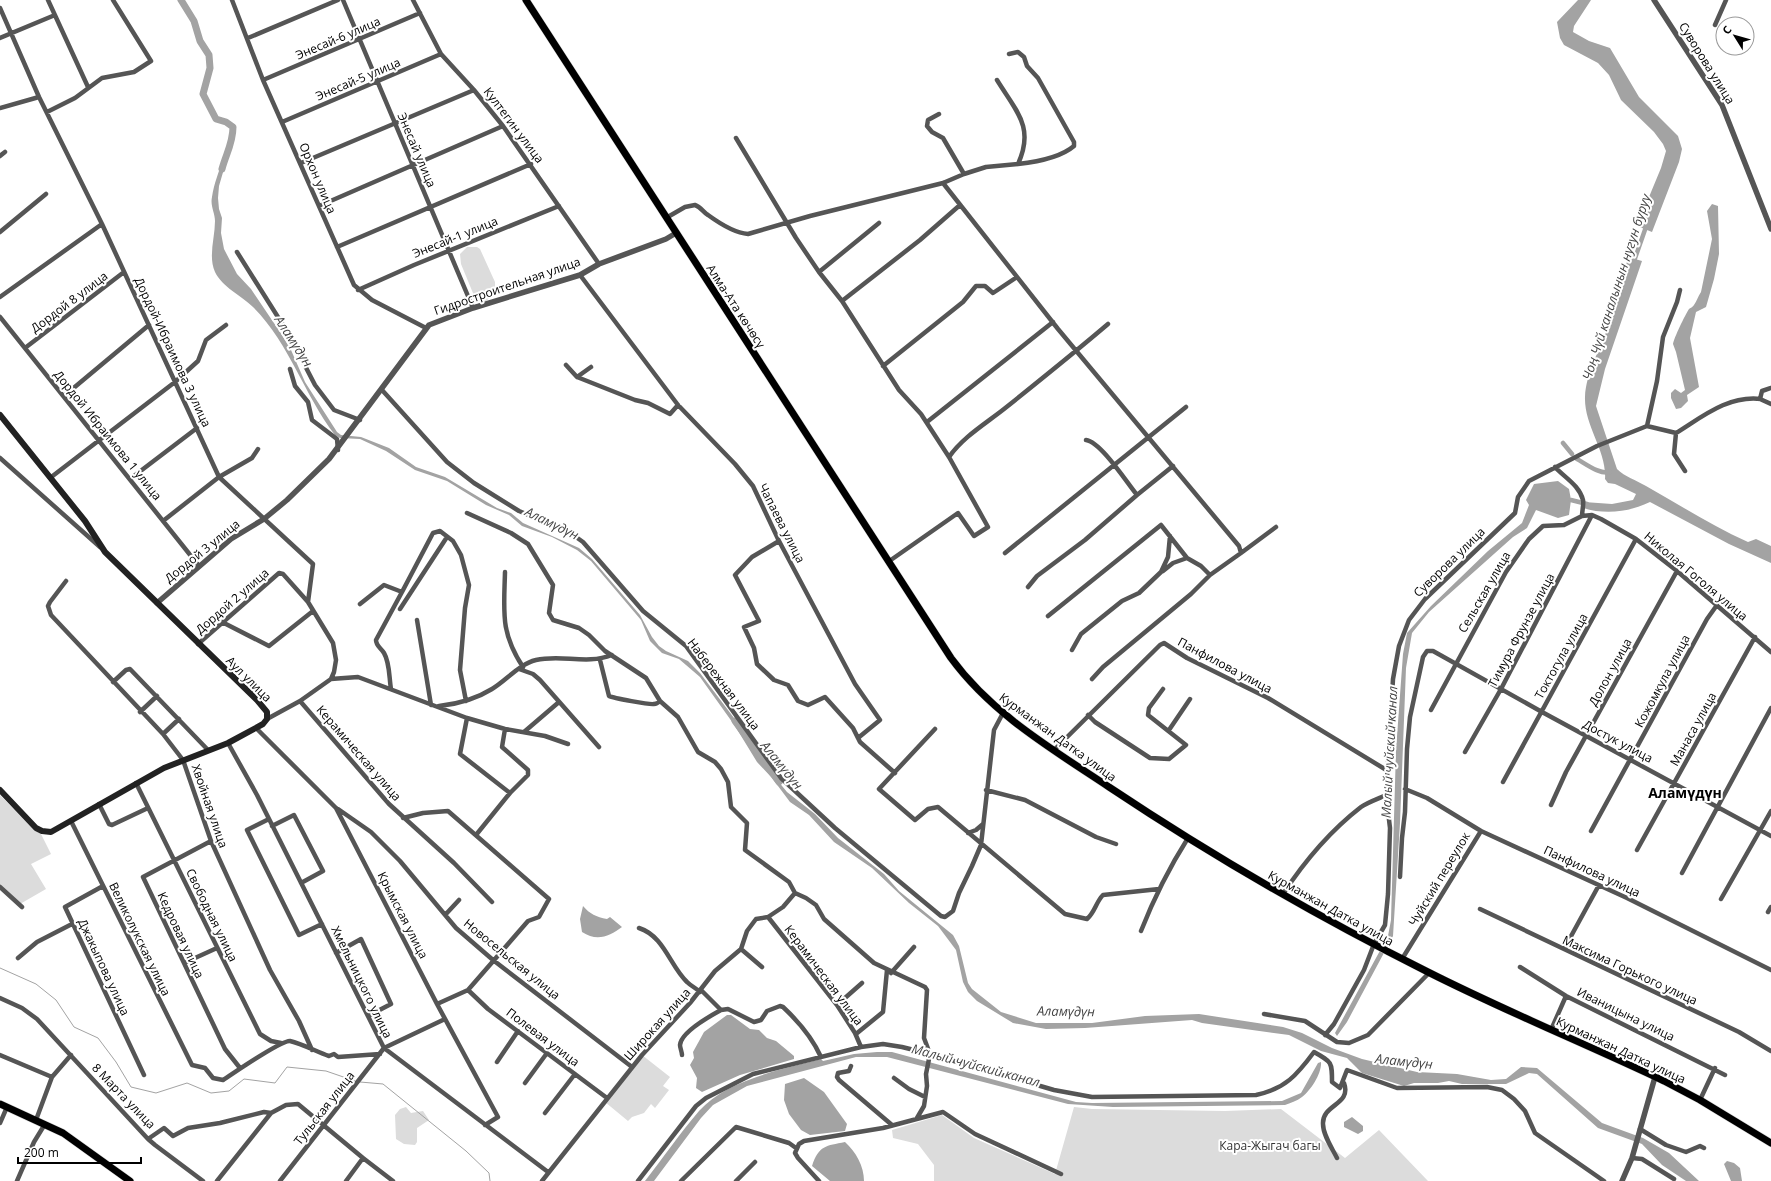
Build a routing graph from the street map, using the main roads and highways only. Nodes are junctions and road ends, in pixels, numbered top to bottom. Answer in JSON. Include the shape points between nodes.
{"nodes":[{"id":1,"x":526,"y":0,"type":"edge"},
{"id":2,"x":0,"y":415,"type":"edge"},
{"id":3,"x":928,"y":624,"type":"joint"},
{"id":4,"x":0,"y":790,"type":"edge"},
{"id":5,"x":3,"y":1106,"type":"edge"},
{"id":6,"x":1770,"y":1141,"type":"edge"},
{"id":7,"x":130,"y":1181,"type":"edge"}],
"edges":[{"from":1,"to":3,"type":"main road","name":"Алма-Ата көчөсү"},
{"from":2,"to":4,"type":"main road","name":"Аул улица","via":[[85,521],[105,552],[265,710],[266,719],[256,728],[228,743],[183,760],[136,783],[54,830],[42,831],[36,828]]},
{"from":3,"to":6,"type":"main road","name":"Курманжан Датка улица","via":[[963,675],[1003,713],[1054,750],[1188,838],[1388,952],[1655,1077]]},
{"from":5,"to":7,"type":"main road","via":[[45,1124],[77,1142]]}]}
